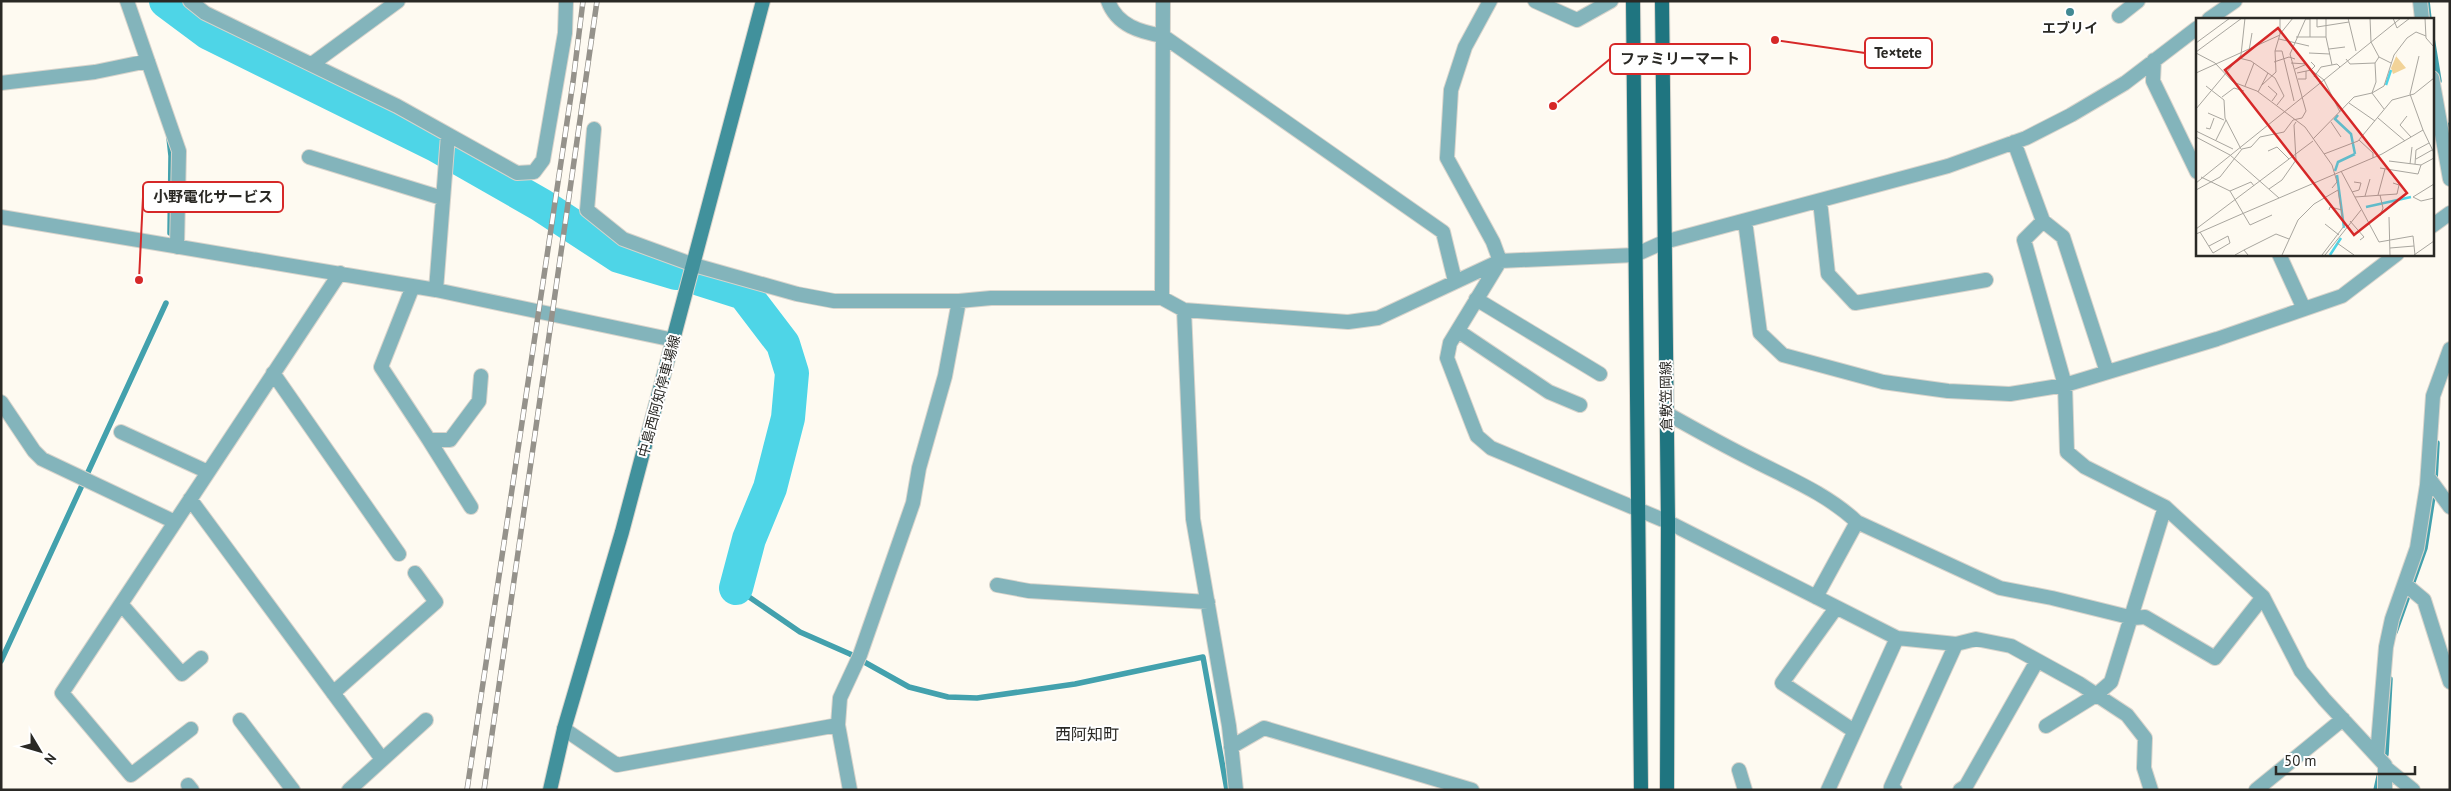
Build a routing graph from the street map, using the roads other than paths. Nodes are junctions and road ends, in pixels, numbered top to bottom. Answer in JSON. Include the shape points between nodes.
{"nodes":[{"id":1,"x":127,"y":1,"type":"edge"},
{"id":2,"x":190,"y":1,"type":"edge"},
{"id":3,"x":398,"y":1,"type":"edge"},
{"id":4,"x":566,"y":1,"type":"edge"},
{"id":5,"x":764,"y":1,"type":"edge"},
{"id":6,"x":1108,"y":1,"type":"edge"},
{"id":7,"x":1163,"y":1,"type":"edge"},
{"id":8,"x":1490,"y":1,"type":"edge"},
{"id":9,"x":1535,"y":1,"type":"edge"},
{"id":10,"x":1611,"y":1,"type":"edge"},
{"id":11,"x":1633,"y":1,"type":"edge"},
{"id":12,"x":1662,"y":1,"type":"edge"},
{"id":13,"x":2138,"y":1,"type":"edge"},
{"id":14,"x":2235,"y":1,"type":"edge"},
{"id":15,"x":2420,"y":1,"type":"edge"},
{"id":16,"x":2119,"y":16,"type":"dead end"},
{"id":17,"x":2211,"y":18,"type":"edge"},
{"id":18,"x":2422,"y":18,"type":"edge"},
{"id":19,"x":2196,"y":29,"type":"edge"},
{"id":20,"x":1163,"y":36,"type":"junction"},
{"id":21,"x":2154,"y":60,"type":"junction"},
{"id":22,"x":143,"y":63,"type":"junction"},
{"id":23,"x":312,"y":64,"type":"junction"},
{"id":24,"x":1,"y":83,"type":"edge"},
{"id":25,"x":2434,"y":89,"type":"edge"},
{"id":26,"x":594,"y":129,"type":"dead end"},
{"id":27,"x":448,"y":139,"type":"junction"},
{"id":28,"x":2014,"y":142,"type":"junction"},
{"id":29,"x":309,"y":158,"type":"dead end"},
{"id":30,"x":2196,"y":170,"type":"edge"},
{"id":31,"x":2450,"y":179,"type":"edge"},
{"id":32,"x":442,"y":198,"type":"junction"},
{"id":33,"x":1820,"y":201,"type":"junction"},
{"id":34,"x":2450,"y":213,"type":"edge"},
{"id":35,"x":1,"y":217,"type":"edge"},
{"id":36,"x":1745,"y":221,"type":"junction"},
{"id":37,"x":2043,"y":222,"type":"junction"},
{"id":38,"x":2434,"y":225,"type":"edge"},
{"id":39,"x":1664,"y":242,"type":"junction"},
{"id":40,"x":177,"y":246,"type":"junction"},
{"id":41,"x":1635,"y":255,"type":"junction"},
{"id":42,"x":2279,"y":255,"type":"edge"},
{"id":43,"x":2396,"y":255,"type":"edge"},
{"id":44,"x":1500,"y":261,"type":"junction"},
{"id":45,"x":694,"y":265,"type":"junction"},
{"id":46,"x":340,"y":273,"type":"junction"},
{"id":47,"x":1986,"y":280,"type":"dead end"},
{"id":48,"x":1455,"y":282,"type":"junction"},
{"id":49,"x":413,"y":286,"type":"junction"},
{"id":50,"x":436,"y":290,"type":"junction"},
{"id":51,"x":1162,"y":298,"type":"junction"},
{"id":52,"x":1476,"y":299,"type":"junction"},
{"id":53,"x":959,"y":301,"type":"junction"},
{"id":54,"x":2304,"y":309,"type":"junction"},
{"id":55,"x":1184,"y":310,"type":"junction"},
{"id":56,"x":1458,"y":331,"type":"junction"},
{"id":57,"x":674,"y":340,"type":"junction"},
{"id":58,"x":2449,"y":355,"type":"edge"},
{"id":59,"x":2106,"y":372,"type":"junction"},
{"id":60,"x":273,"y":373,"type":"junction"},
{"id":61,"x":1600,"y":374,"type":"dead end"},
{"id":62,"x":481,"y":376,"type":"dead end"},
{"id":63,"x":2065,"y":385,"type":"junction"},
{"id":64,"x":1,"y":402,"type":"edge"},
{"id":65,"x":1580,"y":405,"type":"dead end"},
{"id":66,"x":1666,"y":413,"type":"junction"},
{"id":67,"x":121,"y":432,"type":"dead end"},
{"id":68,"x":429,"y":440,"type":"junction"},
{"id":69,"x":208,"y":472,"type":"junction"},
{"id":70,"x":2428,"y":478,"type":"junction"},
{"id":71,"x":190,"y":499,"type":"junction"},
{"id":72,"x":471,"y":507,"type":"dead end"},
{"id":73,"x":2166,"y":507,"type":"junction"},
{"id":74,"x":2450,"y":507,"type":"edge"},
{"id":75,"x":1637,"y":509,"type":"junction"},
{"id":76,"x":175,"y":522,"type":"junction"},
{"id":77,"x":1668,"y":522,"type":"junction"},
{"id":78,"x":1857,"y":522,"type":"junction"},
{"id":79,"x":399,"y":554,"type":"dead end"},
{"id":80,"x":415,"y":573,"type":"dead end"},
{"id":81,"x":997,"y":585,"type":"dead end"},
{"id":82,"x":2410,"y":588,"type":"junction"},
{"id":83,"x":1816,"y":597,"type":"junction"},
{"id":84,"x":2264,"y":597,"type":"junction"},
{"id":85,"x":1208,"y":602,"type":"junction"},
{"id":86,"x":120,"y":604,"type":"junction"},
{"id":87,"x":1836,"y":608,"type":"junction"},
{"id":88,"x":2133,"y":618,"type":"junction"},
{"id":89,"x":1897,"y":638,"type":"junction"},
{"id":90,"x":1956,"y":644,"type":"junction"},
{"id":91,"x":201,"y":658,"type":"dead end"},
{"id":92,"x":2037,"y":661,"type":"junction"},
{"id":93,"x":2450,"y":682,"type":"edge"},
{"id":94,"x":333,"y":693,"type":"junction"},
{"id":95,"x":2096,"y":695,"type":"junction"},
{"id":96,"x":2343,"y":719,"type":"junction"},
{"id":97,"x":240,"y":720,"type":"dead end"},
{"id":98,"x":426,"y":720,"type":"dead end"},
{"id":99,"x":838,"y":725,"type":"junction"},
{"id":100,"x":2046,"y":726,"type":"dead end"},
{"id":101,"x":191,"y":729,"type":"dead end"},
{"id":102,"x":564,"y":729,"type":"junction"},
{"id":103,"x":1854,"y":731,"type":"junction"},
{"id":104,"x":1231,"y":747,"type":"junction"},
{"id":105,"x":382,"y":759,"type":"junction"},
{"id":106,"x":2382,"y":762,"type":"junction"},
{"id":107,"x":1739,"y":770,"type":"dead end"},
{"id":108,"x":293,"y":790,"type":"edge"},
{"id":109,"x":348,"y":790,"type":"edge"},
{"id":110,"x":550,"y":790,"type":"edge"},
{"id":111,"x":850,"y":790,"type":"edge"},
{"id":112,"x":1236,"y":790,"type":"edge"},
{"id":113,"x":1472,"y":790,"type":"edge"},
{"id":114,"x":1641,"y":790,"type":"edge"},
{"id":115,"x":1667,"y":790,"type":"edge"},
{"id":116,"x":1745,"y":790,"type":"edge"},
{"id":117,"x":1828,"y":790,"type":"edge"},
{"id":118,"x":1895,"y":790,"type":"edge"},
{"id":119,"x":1960,"y":790,"type":"edge"},
{"id":120,"x":2151,"y":790,"type":"edge"},
{"id":121,"x":2256,"y":790,"type":"edge"},
{"id":122,"x":2385,"y":790,"type":"edge"},
{"id":123,"x":2413,"y":790,"type":"edge"}],
"edges":[{"from":1,"to":22,"type":"street"},
{"from":2,"to":23,"type":"street","via":[[205,13]]},
{"from":3,"to":23,"type":"street"},
{"from":4,"to":27,"type":"street","via":[[565,33],[552,114],[543,160],[534,172],[517,173]]},
{"from":5,"to":45,"type":"main road","name":"中島西阿知停車場線"},
{"from":6,"to":20,"type":"street","via":[[1123,22],[1140,32]]},
{"from":7,"to":20,"type":"street"},
{"from":8,"to":44,"type":"street","via":[[1465,47],[1451,90],[1447,158]]},
{"from":9,"to":10,"type":"street","via":[[1577,20]]},
{"from":11,"to":41,"type":"main road"},
{"from":12,"to":39,"type":"main road","name":"倉敷笠岡線"},
{"from":13,"to":16,"type":"street"},
{"from":14,"to":17,"type":"street"},
{"from":15,"to":18,"type":"street"},
{"from":19,"to":21,"type":"street"},
{"from":20,"to":48,"type":"street","via":[[1443,232]]},
{"from":20,"to":51,"type":"street"},
{"from":21,"to":28,"type":"street","via":[[2125,83],[2071,116]]},
{"from":21,"to":30,"type":"street","via":[[2153,81]]},
{"from":22,"to":24,"type":"street"},
{"from":22,"to":40,"type":"street","via":[[179,151]]},
{"from":23,"to":27,"type":"street","via":[[397,106]]},
{"from":25,"to":31,"type":"street"},
{"from":26,"to":45,"type":"street","via":[[586,210],[624,239]]},
{"from":27,"to":32,"type":"street"},
{"from":28,"to":33,"type":"street","via":[[1948,166]]},
{"from":28,"to":37,"type":"street"},
{"from":29,"to":32,"type":"street"},
{"from":32,"to":50,"type":"street"},
{"from":33,"to":36,"type":"street"},
{"from":33,"to":47,"type":"street","via":[[1828,274],[1855,303]]},
{"from":34,"to":38,"type":"street"},
{"from":35,"to":40,"type":"street"},
{"from":36,"to":39,"type":"street"},
{"from":36,"to":63,"type":"street","via":[[1760,333],[1783,355],[1883,382],[1948,392],[2010,394]]},
{"from":37,"to":59,"type":"street","via":[[2063,237]]},
{"from":37,"to":63,"type":"street","via":[[2024,240]]},
{"from":39,"to":41,"type":"street"},
{"from":39,"to":66,"type":"main road","name":"倉敷笠岡線"},
{"from":40,"to":46,"type":"street"},
{"from":41,"to":44,"type":"street"},
{"from":41,"to":75,"type":"main road"},
{"from":42,"to":54,"type":"street"},
{"from":43,"to":54,"type":"street","via":[[2342,296]]},
{"from":44,"to":48,"type":"street"},
{"from":44,"to":52,"type":"street"},
{"from":45,"to":53,"type":"street","via":[[834,301]]},
{"from":45,"to":57,"type":"main road","name":"中島西阿知停車場線"},
{"from":46,"to":49,"type":"street"},
{"from":46,"to":60,"type":"street"},
{"from":48,"to":55,"type":"street","via":[[1378,318],[1348,322]]},
{"from":49,"to":50,"type":"street"},
{"from":49,"to":68,"type":"street","via":[[381,367]]},
{"from":50,"to":57,"type":"street"},
{"from":51,"to":53,"type":"street","via":[[991,298]]},
{"from":51,"to":55,"type":"street"},
{"from":52,"to":56,"type":"street"},
{"from":52,"to":61,"type":"street"},
{"from":53,"to":99,"type":"street","via":[[945,376],[919,468],[913,503],[857,660],[840,698]]},
{"from":54,"to":59,"type":"street"},
{"from":55,"to":85,"type":"street","via":[[1193,519]]},
{"from":56,"to":65,"type":"street","via":[[1549,392]]},
{"from":56,"to":75,"type":"street","via":[[1450,343],[1447,358],[1477,436],[1491,448]]},
{"from":57,"to":102,"type":"main road","name":"中島西阿知停車場線"},
{"from":58,"to":70,"type":"street","via":[[2433,396]]},
{"from":59,"to":63,"type":"street"},
{"from":60,"to":69,"type":"street"},
{"from":60,"to":79,"type":"street"},
{"from":62,"to":68,"type":"street","via":[[479,401],[450,440]]},
{"from":63,"to":73,"type":"street","via":[[2067,452],[2085,467]]},
{"from":64,"to":76,"type":"street","via":[[38,455]]},
{"from":66,"to":77,"type":"main road","name":"倉敷笠岡線"},
{"from":66,"to":78,"type":"street","via":[[1824,495]]},
{"from":67,"to":69,"type":"street"},
{"from":68,"to":72,"type":"street"},
{"from":69,"to":71,"type":"street"},
{"from":70,"to":74,"type":"street"},
{"from":70,"to":82,"type":"street"},
{"from":71,"to":76,"type":"street"},
{"from":71,"to":94,"type":"street"},
{"from":73,"to":84,"type":"street"},
{"from":73,"to":88,"type":"street"},
{"from":75,"to":77,"type":"street"},
{"from":75,"to":114,"type":"main road"},
{"from":76,"to":86,"type":"street"},
{"from":77,"to":83,"type":"street"},
{"from":77,"to":115,"type":"main road","name":"倉敷笠岡線"},
{"from":78,"to":83,"type":"street"},
{"from":78,"to":88,"type":"street","via":[[2000,588]]},
{"from":80,"to":94,"type":"street","via":[[436,602]]},
{"from":81,"to":85,"type":"street","via":[[1029,592]]},
{"from":82,"to":93,"type":"street","via":[[2424,600]]},
{"from":82,"to":106,"type":"street","via":[[2392,619],[2386,647]]},
{"from":83,"to":87,"type":"street"},
{"from":84,"to":88,"type":"street","via":[[2215,658],[2145,617]]},
{"from":84,"to":96,"type":"street","via":[[2301,671]]},
{"from":85,"to":104,"type":"street"},
{"from":86,"to":91,"type":"street","via":[[182,674]]},
{"from":86,"to":101,"type":"street","via":[[62,693],[131,775]]},
{"from":87,"to":89,"type":"street"},
{"from":87,"to":103,"type":"street","via":[[1782,684]]},
{"from":88,"to":95,"type":"street","via":[[2112,682]]},
{"from":89,"to":90,"type":"street"},
{"from":89,"to":103,"type":"street"},
{"from":90,"to":92,"type":"street","via":[[1976,639],[2011,646]]},
{"from":90,"to":118,"type":"street","via":[[1891,787]]},
{"from":92,"to":95,"type":"street"},
{"from":92,"to":119,"type":"street","via":[[1966,786]]},
{"from":94,"to":105,"type":"street"},
{"from":95,"to":100,"type":"street"},
{"from":95,"to":120,"type":"street","via":[[2127,715],[2145,738],[2144,768]]},
{"from":96,"to":106,"type":"street"},
{"from":96,"to":121,"type":"street"},
{"from":97,"to":108,"type":"street"},
{"from":98,"to":105,"type":"street"},
{"from":99,"to":102,"type":"street","via":[[616,765]]},
{"from":99,"to":111,"type":"street"},
{"from":102,"to":110,"type":"main road","name":"中島西阿知停車場線"},
{"from":103,"to":117,"type":"street"},
{"from":104,"to":112,"type":"street"},
{"from":104,"to":113,"type":"street","via":[[1264,728]]},
{"from":105,"to":109,"type":"street"},
{"from":106,"to":122,"type":"street"},
{"from":106,"to":123,"type":"street"},
{"from":107,"to":116,"type":"street"}]}
